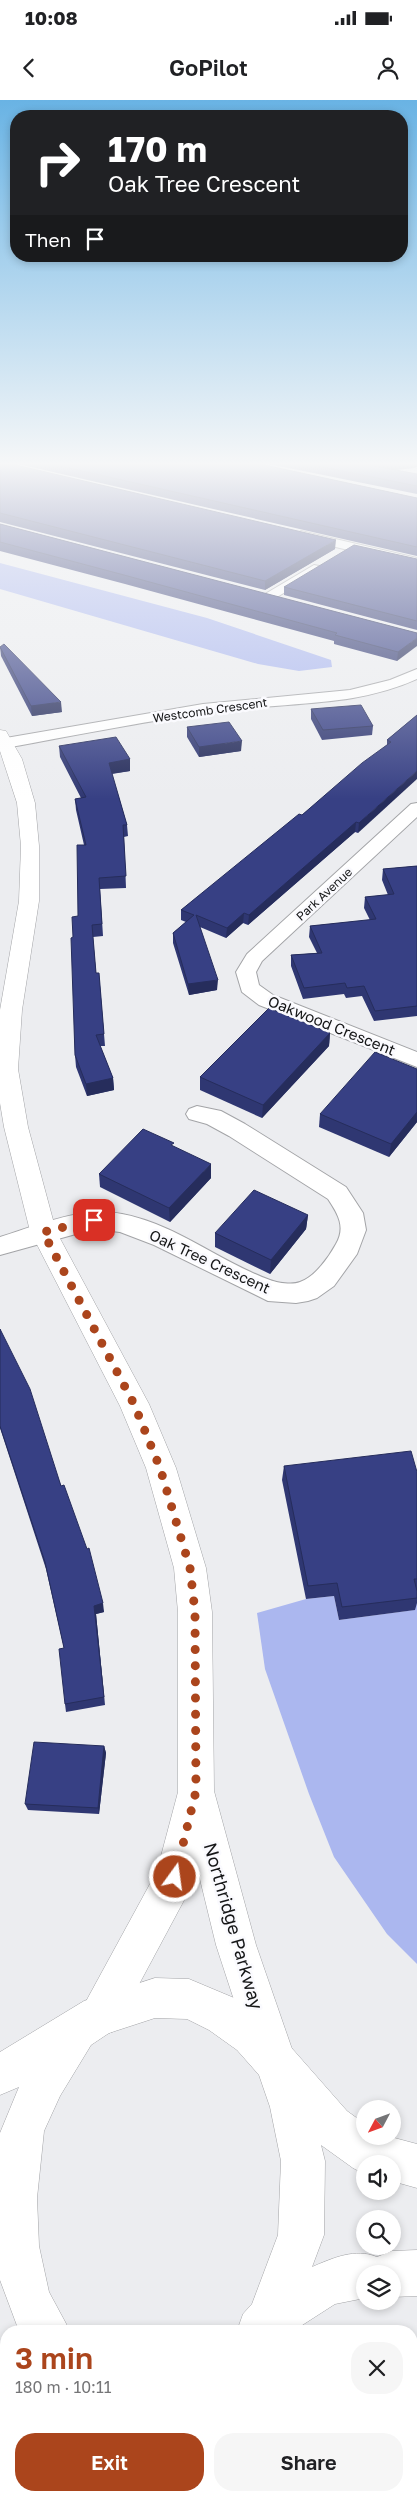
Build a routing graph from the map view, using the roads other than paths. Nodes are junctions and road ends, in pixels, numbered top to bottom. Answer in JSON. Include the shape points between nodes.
{"nodes":[{"id":1,"x":301,"y":575,"type":"edge"},
{"id":2,"x":286,"y":602,"type":"edge"},
{"id":3,"x":417,"y":673,"type":"edge"},
{"id":4,"x":2,"y":741,"type":"edge"},
{"id":5,"x":417,"y":808,"type":"edge"},
{"id":6,"x":249,"y":988,"type":"joint"},
{"id":7,"x":416,"y":1058,"type":"edge"},
{"id":8,"x":197,"y":1114,"type":"dead end"},
{"id":9,"x":43,"y":1232,"type":"junction"},
{"id":10,"x":0,"y":1246,"type":"edge"},
{"id":11,"x":196,"y":1791,"type":"junction"},
{"id":12,"x":99,"y":2016,"type":"junction"},
{"id":13,"x":276,"y":2061,"type":"junction"},
{"id":14,"x":0,"y":2074,"type":"edge"},
{"id":15,"x":417,"y":2166,"type":"edge"},
{"id":16,"x":417,"y":2273,"type":"edge"},
{"id":17,"x":401,"y":2274,"type":"edge"},
{"id":18,"x":356,"y":2276,"type":"edge"},
{"id":19,"x":29,"y":2309,"type":"edge"},
{"id":20,"x":265,"y":2325,"type":"edge"},
{"id":21,"x":267,"y":2325,"type":"edge"}],
"edges":[{"from":1,"to":2,"type":"street","via":[[263,596]]},
{"from":3,"to":4,"type":"street","name":"Westcomb Crescent","via":[[369,691],[319,699],[232,705]]},
{"from":4,"to":9,"type":"street","name":"Northridge Parkway","via":[[13,759],[26,803],[30,846],[29,901],[11,1010],[6,1069],[16,1127]]},
{"from":5,"to":6,"type":"street","name":"Park Avenue","via":[[254,958],[246,972]]},
{"from":6,"to":7,"type":"street","name":"Oakwood Crescent","via":[[266,1000]]},
{"from":8,"to":9,"type":"street","name":"Oak Tree Crescent","via":[[212,1117],[237,1130],[337,1193],[351,1213],[354,1230],[348,1247],[325,1279],[308,1291],[268,1291],[163,1238],[122,1223],[94,1220]]},
{"from":9,"to":10,"type":"street","name":"Oak Tree Crescent"},
{"from":9,"to":11,"type":"street","name":"Northridge Parkway","via":[[134,1404],[160,1468],[190,1568],[196,1620]]},
{"from":11,"to":12,"type":"street","name":"Northridge Parkway","via":[[175,1877]]},
{"from":11,"to":13,"type":"street","name":"Northridge Parkway","via":[[236,1945]]},
{"from":12,"to":13,"type":"street","via":[[155,1998],[189,1999],[224,2015],[252,2035]]},
{"from":12,"to":14,"type":"street","via":[[34,2057]]},
{"from":12,"to":19,"type":"street","via":[[73,2037],[55,2064],[22,2128],[14,2208],[16,2250]]},
{"from":13,"to":15,"type":"street","via":[[332,2126],[368,2153]]},
{"from":13,"to":20,"type":"street","name":"Northridge Parkway","via":[[303,2161],[301,2235]]},
{"from":16,"to":17,"type":"street"},
{"from":18,"to":21,"type":"street","via":[[331,2281],[298,2298]]}]}
